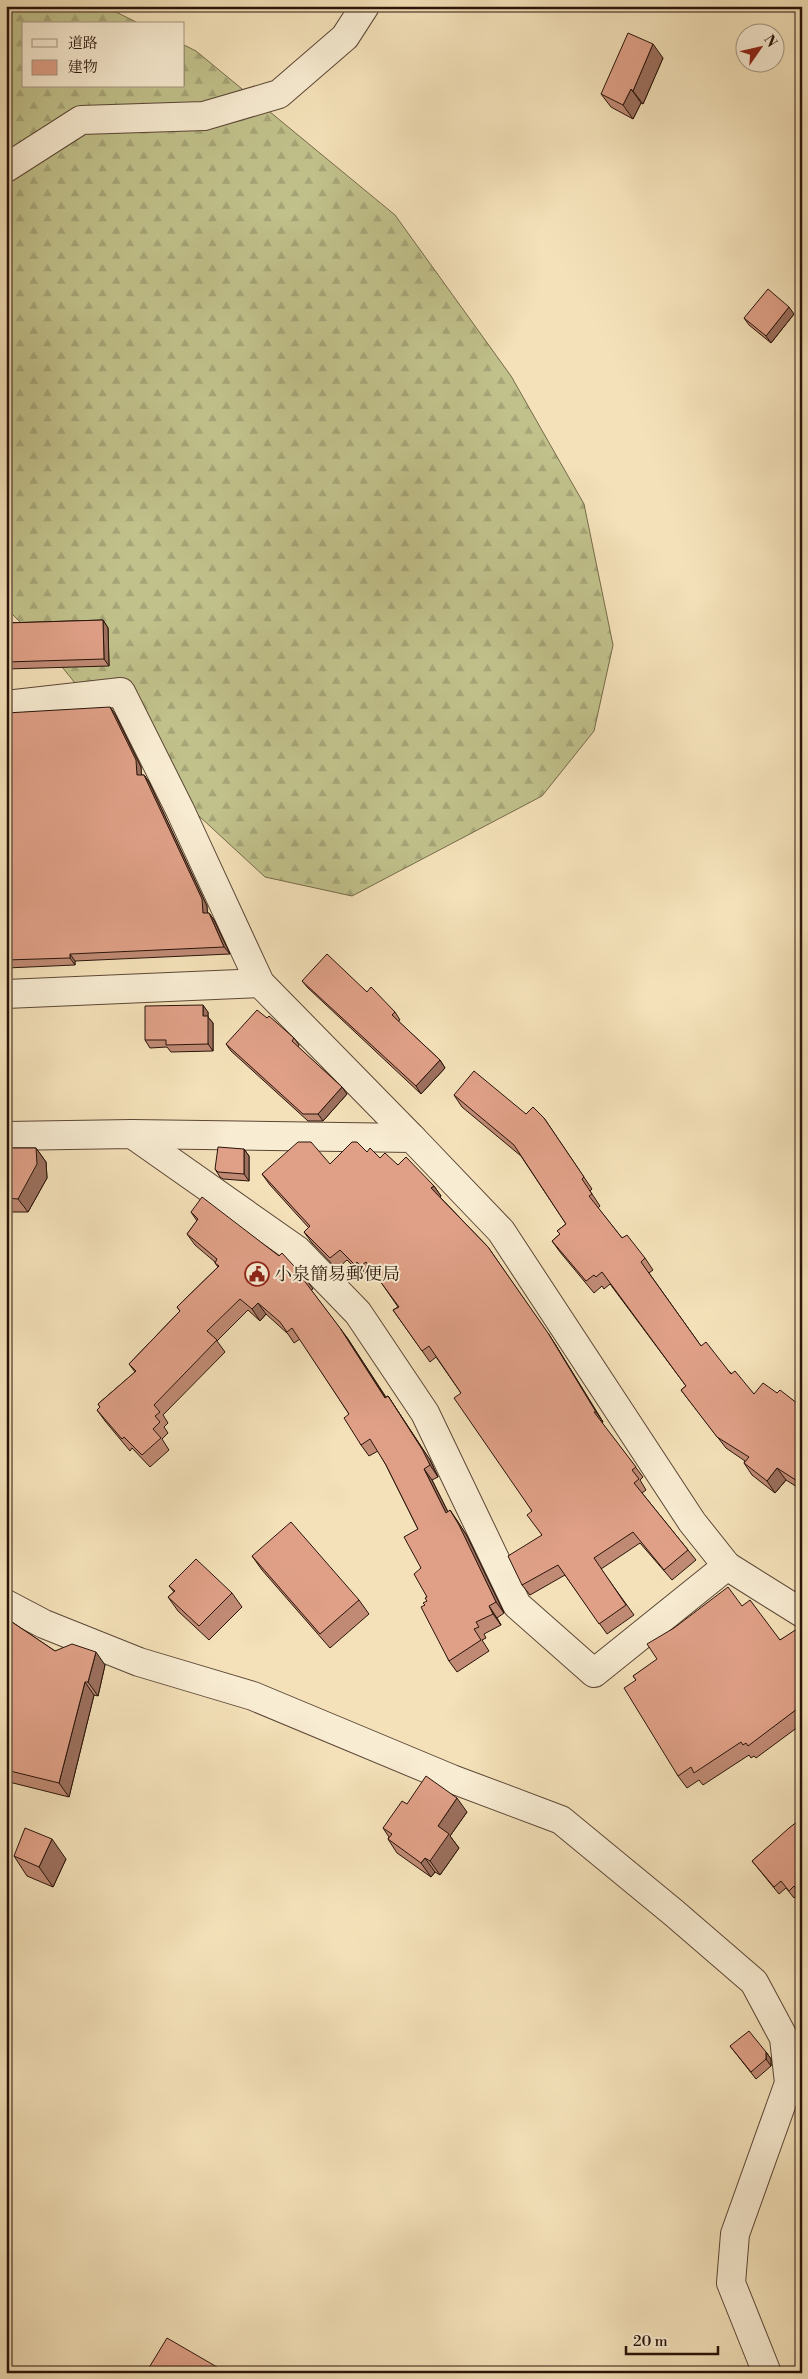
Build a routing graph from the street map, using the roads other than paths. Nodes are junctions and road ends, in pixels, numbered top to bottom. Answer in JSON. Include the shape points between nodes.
{"nodes":[{"id":1,"x":365,"y":6,"type":"edge"},
{"id":2,"x":6,"y":168,"type":"edge"},
{"id":3,"x":6,"y":705,"type":"edge"},
{"id":4,"x":260,"y":983,"type":"junction"},
{"id":5,"x":6,"y":994,"type":"edge"},
{"id":6,"x":132,"y":1134,"type":"junction"},
{"id":7,"x":6,"y":1136,"type":"edge"},
{"id":8,"x":412,"y":1138,"type":"junction"},
{"id":9,"x":727,"y":1566,"type":"junction"},
{"id":10,"x":6,"y":1604,"type":"edge"},
{"id":11,"x":802,"y":1613,"type":"edge"},
{"id":12,"x":767,"y":2373,"type":"edge"}],
"edges":[{"from":1,"to":2,"type":"street","via":[[346,37],[279,94],[204,116],[81,120]]},
{"from":3,"to":4,"type":"street","via":[[121,692]]},
{"from":4,"to":5,"type":"street"},
{"from":4,"to":8,"type":"street"},
{"from":6,"to":7,"type":"street"},
{"from":6,"to":8,"type":"street"},
{"from":6,"to":9,"type":"street","via":[[297,1250],[358,1313],[425,1413],[517,1606],[594,1672]]},
{"from":8,"to":9,"type":"street","via":[[501,1231],[692,1522]]},
{"from":9,"to":11,"type":"street"},
{"from":10,"to":12,"type":"street","via":[[44,1624],[130,1658],[253,1696],[452,1779],[561,1820],[754,1982],[784,2038],[789,2083],[734,2234],[731,2283]]}]}
